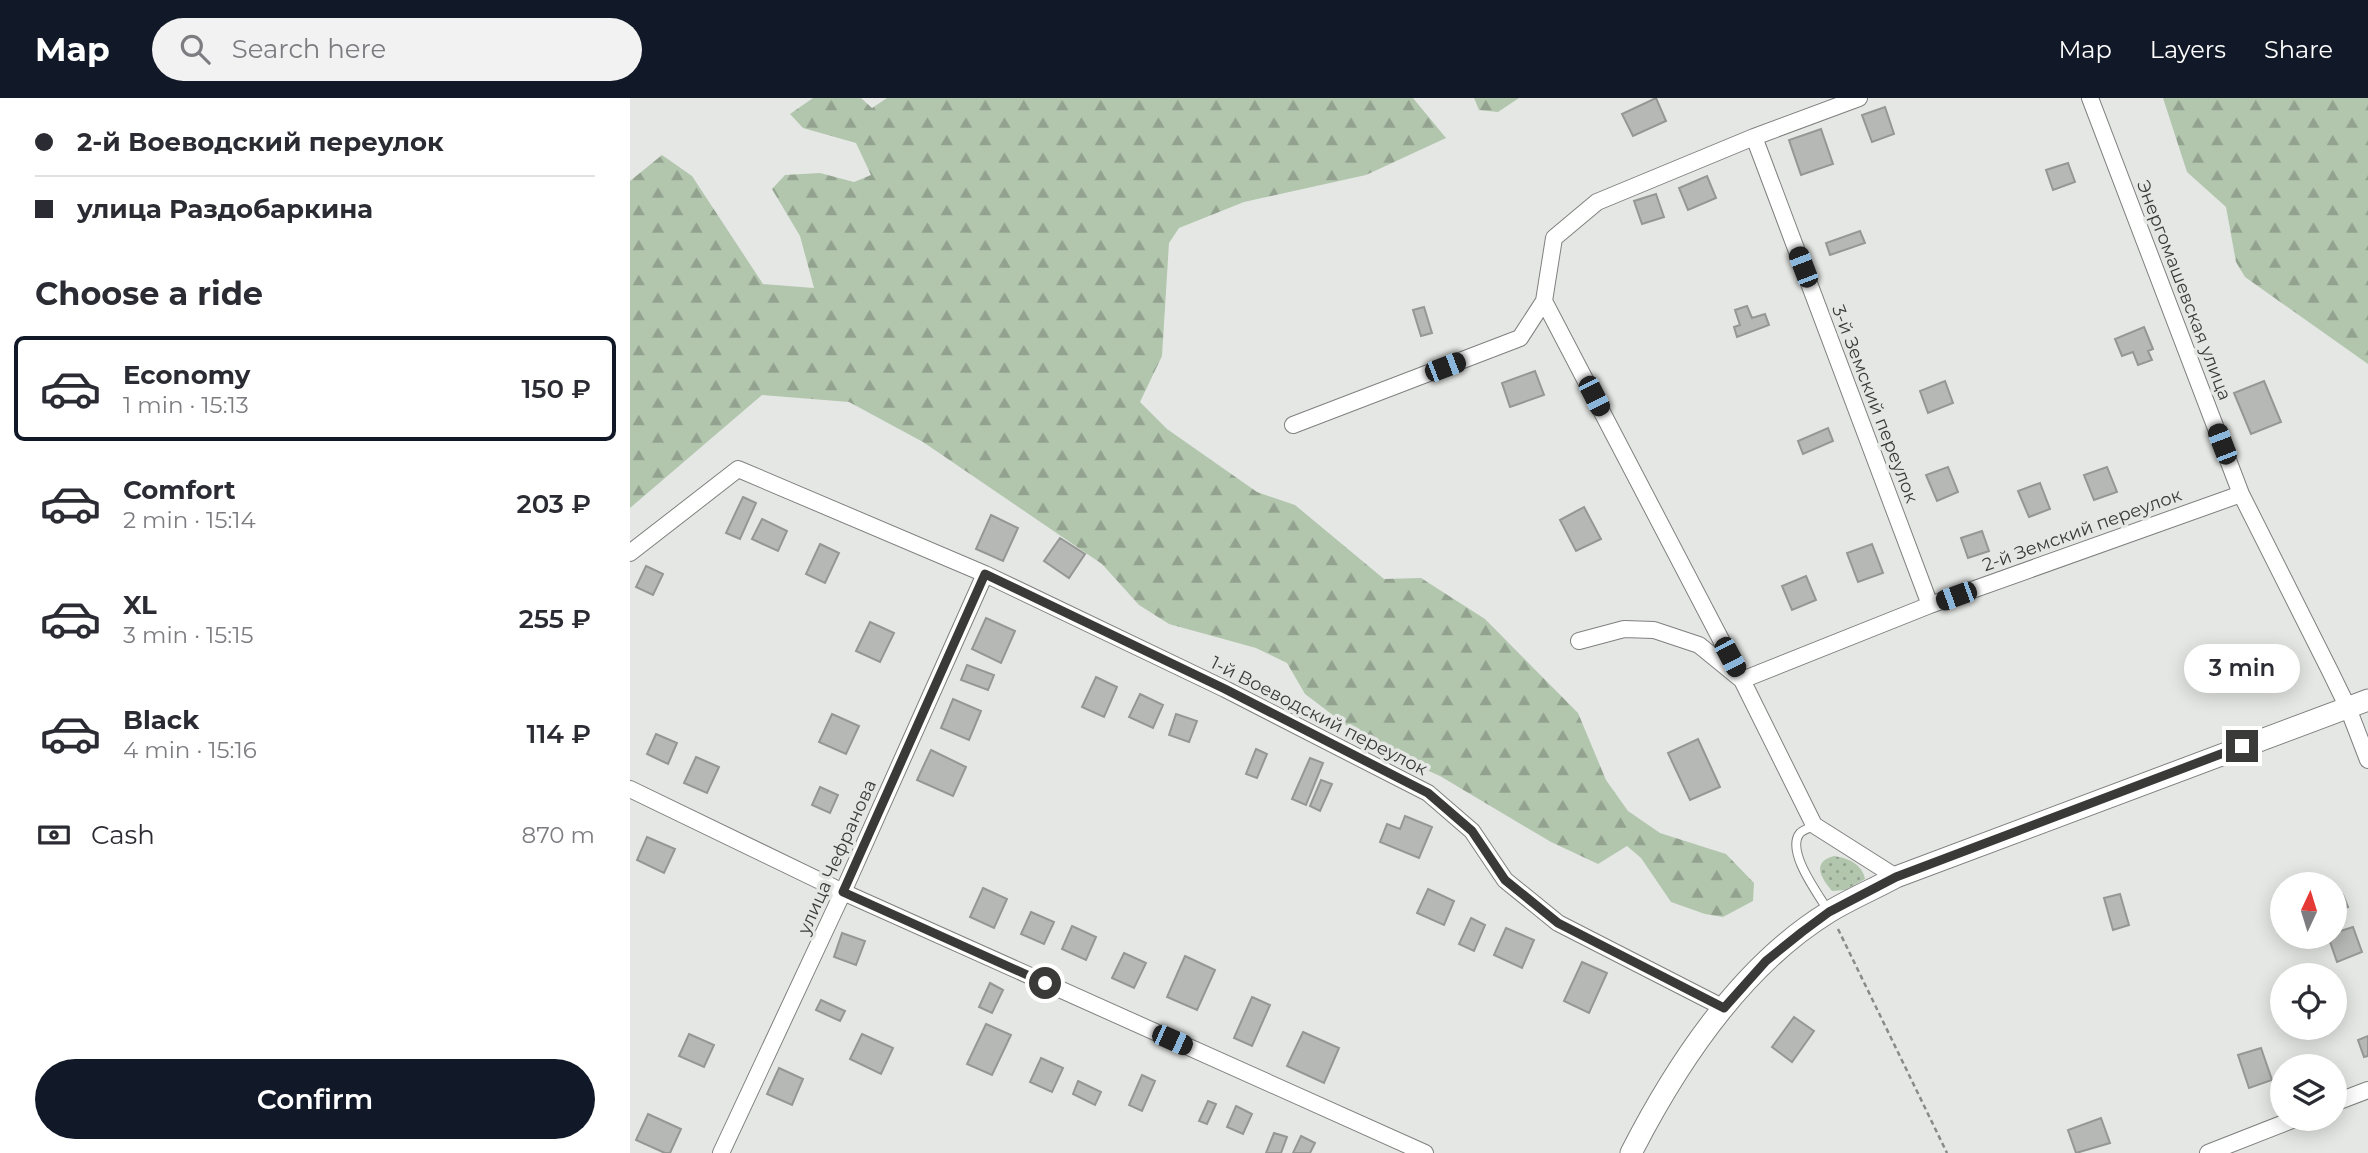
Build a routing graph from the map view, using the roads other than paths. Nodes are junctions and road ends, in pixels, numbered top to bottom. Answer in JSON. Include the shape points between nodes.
{"nodes":[{"id":1,"x":1859,"y":98,"type":"edge"},
{"id":2,"x":2090,"y":98,"type":"edge"},
{"id":3,"x":1755,"y":137,"type":"junction"},
{"id":4,"x":1544,"y":301,"type":"junction"},
{"id":5,"x":1293,"y":425,"type":"dead end"},
{"id":6,"x":2241,"y":494,"type":"junction"},
{"id":7,"x":630,"y":553,"type":"edge"},
{"id":8,"x":985,"y":574,"type":"junction"},
{"id":9,"x":1930,"y":606,"type":"junction"},
{"id":10,"x":1579,"y":641,"type":"dead end"},
{"id":11,"x":1742,"y":680,"type":"junction"},
{"id":12,"x":2368,"y":700,"type":"edge"},
{"id":13,"x":2348,"y":708,"type":"junction"},
{"id":14,"x":2368,"y":760,"type":"edge"},
{"id":15,"x":630,"y":789,"type":"edge"},
{"id":16,"x":1814,"y":825,"type":"junction"},
{"id":17,"x":1896,"y":877,"type":"junction"},
{"id":18,"x":843,"y":892,"type":"junction"},
{"id":19,"x":1829,"y":912,"type":"junction"},
{"id":20,"x":1724,"y":1008,"type":"junction"},
{"id":21,"x":2368,"y":1090,"type":"edge"},
{"id":22,"x":2347,"y":1099,"type":"edge"},
{"id":23,"x":2270,"y":1129,"type":"edge"},
{"id":24,"x":721,"y":1153,"type":"edge"},
{"id":25,"x":1425,"y":1153,"type":"edge"},
{"id":26,"x":1631,"y":1153,"type":"edge"},
{"id":27,"x":2208,"y":1153,"type":"edge"}],
"edges":[{"from":1,"to":3,"type":"street"},
{"from":2,"to":6,"type":"street","name":"Энергомашевская улица"},
{"from":3,"to":4,"type":"street","via":[[1597,202],[1555,238]]},
{"from":3,"to":9,"type":"street","name":"3-й Земский переулок"},
{"from":4,"to":5,"type":"street","via":[[1520,338]]},
{"from":4,"to":11,"type":"street"},
{"from":6,"to":9,"type":"street","name":"2-й Земский переулок"},
{"from":6,"to":13,"type":"street","name":"Энергомашевская улица"},
{"from":7,"to":8,"type":"street","name":"1-й Воеводский переулок","via":[[738,469]]},
{"from":8,"to":18,"type":"street","name":"улица Чефранова"},
{"from":8,"to":20,"type":"street","name":"1-й Воеводский переулок","via":[[1428,793],[1472,831],[1505,880],[1558,923]]},
{"from":9,"to":11,"type":"street","name":"2-й Земский переулок"},
{"from":10,"to":11,"type":"street","via":[[1623,629],[1654,630],[1699,645]]},
{"from":11,"to":16,"type":"street"},
{"from":12,"to":13,"type":"street"},
{"from":13,"to":14,"type":"street","name":"Энергомашевская улица"},
{"from":13,"to":17,"type":"street"},
{"from":15,"to":18,"type":"street"},
{"from":16,"to":17,"type":"street"},
{"from":16,"to":19,"type":"lane","via":[[1801,832],[1796,855]]},
{"from":17,"to":19,"type":"street"},
{"from":18,"to":24,"type":"street","name":"улица Чефранова"},
{"from":18,"to":25,"type":"street"},
{"from":19,"to":20,"type":"street","via":[[1766,961]]},
{"from":20,"to":26,"type":"street","via":[[1691,1052]]},
{"from":21,"to":22,"type":"street"},
{"from":23,"to":27,"type":"street"}]}
